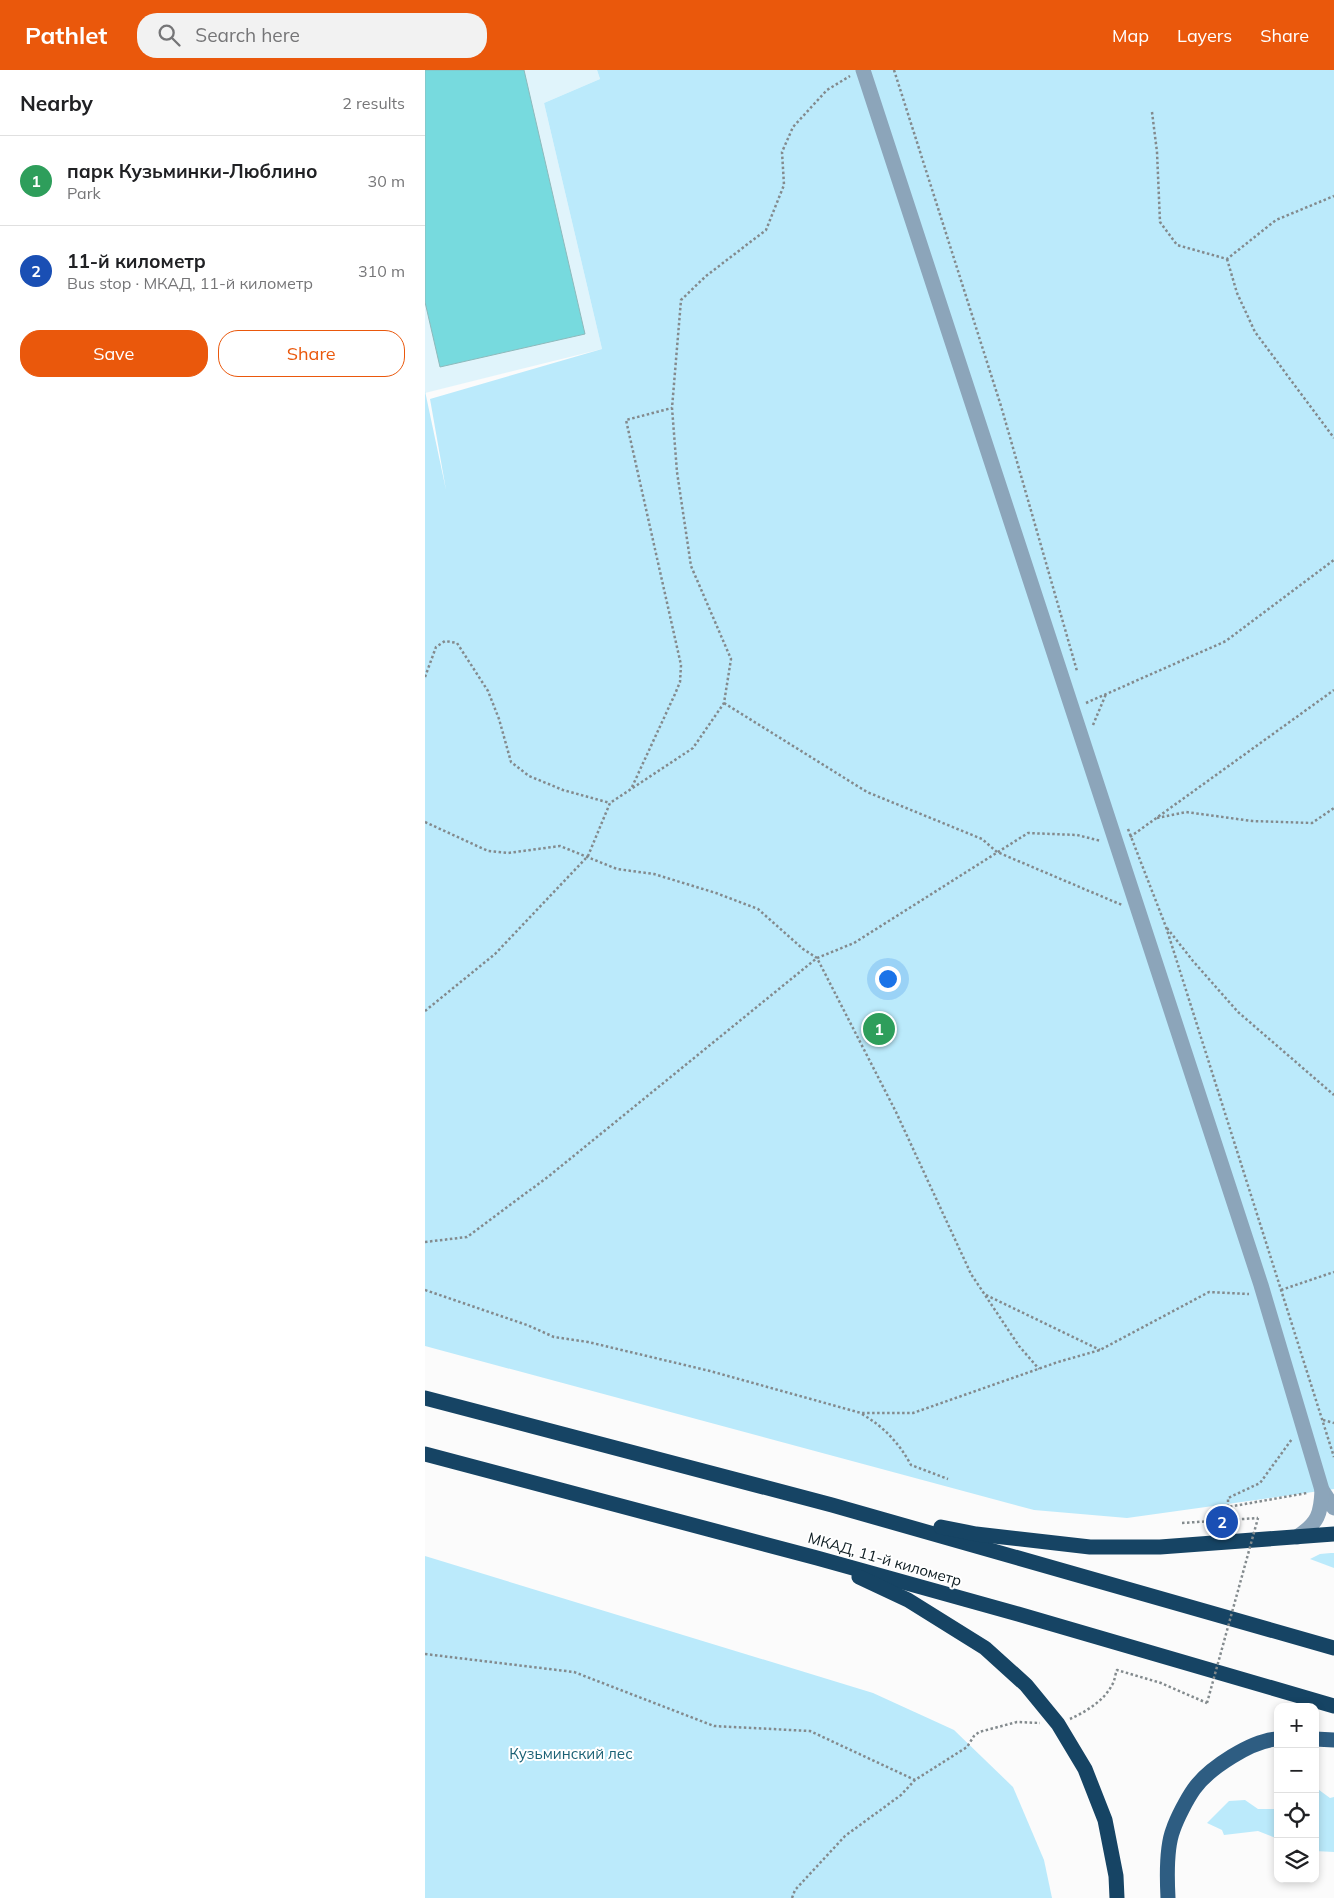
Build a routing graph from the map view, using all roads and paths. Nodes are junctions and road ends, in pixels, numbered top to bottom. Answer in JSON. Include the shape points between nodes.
{"nodes":[{"id":1,"x":894,"y":70,"type":"edge"},
{"id":2,"x":858,"y":73,"type":"edge"},
{"id":3,"x":1152,"y":112,"type":"dead end"},
{"id":4,"x":1334,"y":196,"type":"edge"},
{"id":5,"x":1227,"y":260,"type":"junction"},
{"id":6,"x":672,"y":408,"type":"junction"},
{"id":7,"x":1334,"y":438,"type":"edge"},
{"id":8,"x":1334,"y":560,"type":"edge"},
{"id":9,"x":1077,"y":674,"type":"dead end"},
{"id":10,"x":425,"y":676,"type":"edge"},
{"id":11,"x":1334,"y":690,"type":"edge"},
{"id":12,"x":1106,"y":693,"type":"junction"},
{"id":13,"x":724,"y":703,"type":"junction"},
{"id":14,"x":1088,"y":710,"type":"dead end"},
{"id":15,"x":1091,"y":718,"type":"dead end"},
{"id":16,"x":632,"y":788,"type":"junction"},
{"id":17,"x":610,"y":803,"type":"junction"},
{"id":18,"x":1334,"y":808,"type":"edge"},
{"id":19,"x":1155,"y":818,"type":"junction"},
{"id":20,"x":425,"y":822,"type":"edge"},
{"id":21,"x":1127,"y":827,"type":"dead end"},
{"id":22,"x":1131,"y":836,"type":"junction"},
{"id":23,"x":1117,"y":846,"type":"junction"},
{"id":24,"x":997,"y":852,"type":"junction"},
{"id":25,"x":588,"y":856,"type":"junction"},
{"id":26,"x":1139,"y":913,"type":"junction"},
{"id":27,"x":1166,"y":927,"type":"junction"},
{"id":28,"x":817,"y":958,"type":"junction"},
{"id":29,"x":425,"y":1012,"type":"edge"},
{"id":30,"x":1334,"y":1095,"type":"edge"},
{"id":31,"x":425,"y":1242,"type":"edge"},
{"id":32,"x":1334,"y":1272,"type":"edge"},
{"id":33,"x":1261,"y":1285,"type":"junction"},
{"id":34,"x":425,"y":1290,"type":"edge"},
{"id":35,"x":1281,"y":1290,"type":"junction"},
{"id":36,"x":985,"y":1295,"type":"junction"},
{"id":37,"x":1100,"y":1350,"type":"junction"},
{"id":38,"x":1040,"y":1370,"type":"junction"},
{"id":39,"x":425,"y":1398,"type":"edge"},
{"id":40,"x":861,"y":1413,"type":"junction"},
{"id":41,"x":1322,"y":1420,"type":"junction"},
{"id":42,"x":1334,"y":1423,"type":"edge"},
{"id":43,"x":1303,"y":1424,"type":"junction"},
{"id":44,"x":425,"y":1454,"type":"edge"},
{"id":45,"x":1334,"y":1457,"type":"edge"},
{"id":46,"x":947,"y":1479,"type":"dead end"},
{"id":47,"x":1322,"y":1490,"type":"junction"},
{"id":48,"x":831,"y":1506,"type":"junction"},
{"id":49,"x":1228,"y":1507,"type":"junction"},
{"id":50,"x":1334,"y":1508,"type":"edge"},
{"id":51,"x":1228,"y":1520,"type":"junction"},
{"id":52,"x":1182,"y":1523,"type":"dead end"},
{"id":53,"x":1334,"y":1534,"type":"edge"},
{"id":54,"x":1297,"y":1537,"type":"junction"},
{"id":55,"x":817,"y":1558,"type":"junction"},
{"id":56,"x":1334,"y":1648,"type":"edge"},
{"id":57,"x":425,"y":1654,"type":"edge"},
{"id":58,"x":1333,"y":1706,"type":"edge"},
{"id":59,"x":1058,"y":1724,"type":"junction"},
{"id":60,"x":1319,"y":1739,"type":"edge"},
{"id":61,"x":1274,"y":1740,"type":"edge"},
{"id":62,"x":1334,"y":1740,"type":"edge"},
{"id":63,"x":915,"y":1780,"type":"junction"},
{"id":64,"x":792,"y":1898,"type":"edge"},
{"id":65,"x":1117,"y":1898,"type":"edge"},
{"id":66,"x":1168,"y":1898,"type":"edge"}],
"edges":[{"from":1,"to":9,"type":"path","via":[[1001,406]]},
{"from":2,"to":6,"type":"path","via":[[827,90],[793,127],[782,152],[784,185],[766,230],[706,276],[681,300]]},
{"from":2,"to":23,"type":"lane"},
{"from":3,"to":5,"type":"path","via":[[1160,222],[1177,245]]},
{"from":4,"to":5,"type":"path","via":[[1276,220]]},
{"from":5,"to":7,"type":"path","via":[[1237,293],[1255,332]]},
{"from":6,"to":13,"type":"path","via":[[677,472],[691,566],[731,659]]},
{"from":6,"to":16,"type":"path","via":[[626,420],[681,665],[680,682]]},
{"from":8,"to":12,"type":"path","via":[[1226,641]]},
{"from":10,"to":17,"type":"path","via":[[436,647],[445,641],[457,643],[488,691],[511,762],[529,776],[563,790]]},
{"from":11,"to":19,"type":"path"},
{"from":12,"to":14,"type":"path","via":[[1086,703]]},
{"from":12,"to":15,"type":"path","via":[[1093,725]]},
{"from":13,"to":16,"type":"path","via":[[693,748]]},
{"from":13,"to":24,"type":"path","via":[[867,792],[982,839]]},
{"from":16,"to":17,"type":"path"},
{"from":17,"to":25,"type":"path"},
{"from":18,"to":19,"type":"path","via":[[1312,823],[1252,821],[1186,812]]},
{"from":19,"to":22,"type":"path"},
{"from":20,"to":25,"type":"path","via":[[488,851],[508,853],[561,846]]},
{"from":21,"to":22,"type":"path"},
{"from":22,"to":27,"type":"path"},
{"from":23,"to":24,"type":"path","via":[[1077,835],[1028,832]]},
{"from":23,"to":26,"type":"lane"},
{"from":24,"to":26,"type":"path"},
{"from":24,"to":28,"type":"path","via":[[854,943]]},
{"from":25,"to":28,"type":"path","via":[[617,869],[654,874],[758,909]]},
{"from":25,"to":29,"type":"path","via":[[495,954]]},
{"from":26,"to":33,"type":"lane"},
{"from":27,"to":30,"type":"path","via":[[1238,1012]]},
{"from":27,"to":35,"type":"path"},
{"from":28,"to":31,"type":"path","via":[[549,1176],[467,1237]]},
{"from":28,"to":36,"type":"path","via":[[896,1112],[971,1274]]},
{"from":32,"to":35,"type":"path"},
{"from":33,"to":35,"type":"path"},
{"from":33,"to":37,"type":"path","via":[[1247,1295],[1209,1292]]},
{"from":33,"to":43,"type":"lane"},
{"from":34,"to":40,"type":"path","via":[[554,1337],[710,1371]]},
{"from":35,"to":41,"type":"path"},
{"from":36,"to":37,"type":"path"},
{"from":36,"to":38,"type":"path","via":[[1019,1346]]},
{"from":37,"to":38,"type":"path"},
{"from":38,"to":40,"type":"path","via":[[913,1413]]},
{"from":39,"to":48,"type":"highway"},
{"from":40,"to":46,"type":"path","via":[[877,1423],[900,1446],[911,1465]]},
{"from":41,"to":42,"type":"path"},
{"from":41,"to":45,"type":"path"},
{"from":43,"to":47,"type":"lane"},
{"from":43,"to":49,"type":"path","via":[[1260,1483],[1227,1498]]},
{"from":44,"to":55,"type":"highway","name":"МКАД, 11-й километр"},
{"from":47,"to":49,"type":"path"},
{"from":47,"to":50,"type":"lane"},
{"from":47,"to":54,"type":"lane","via":[[1317,1518]]},
{"from":48,"to":54,"type":"highway","via":[[976,1534],[1090,1547],[1160,1547]]},
{"from":48,"to":56,"type":"highway"},
{"from":49,"to":51,"type":"path"},
{"from":51,"to":52,"type":"path"},
{"from":51,"to":59,"type":"path","bridge":true,"via":[[1259,1518],[1207,1704],[1161,1683],[1117,1670],[1112,1685],[1098,1701],[1084,1713]]},
{"from":53,"to":54,"type":"highway"},
{"from":55,"to":58,"type":"highway","name":"МКАД, 11-й километр"},
{"from":55,"to":59,"type":"highway","via":[[908,1600],[985,1648],[1026,1685]]},
{"from":57,"to":63,"type":"path","via":[[574,1672],[714,1726],[810,1731]]},
{"from":59,"to":63,"type":"path","via":[[1017,1722],[979,1732],[967,1747]]},
{"from":59,"to":65,"type":"highway","via":[[1085,1770],[1105,1820]]},
{"from":60,"to":62,"type":"main road"},
{"from":61,"to":66,"type":"main road","via":[[1251,1746],[1222,1762],[1195,1788],[1172,1830]]},
{"from":63,"to":64,"type":"path","via":[[901,1795],[845,1836],[795,1890]]}]}
